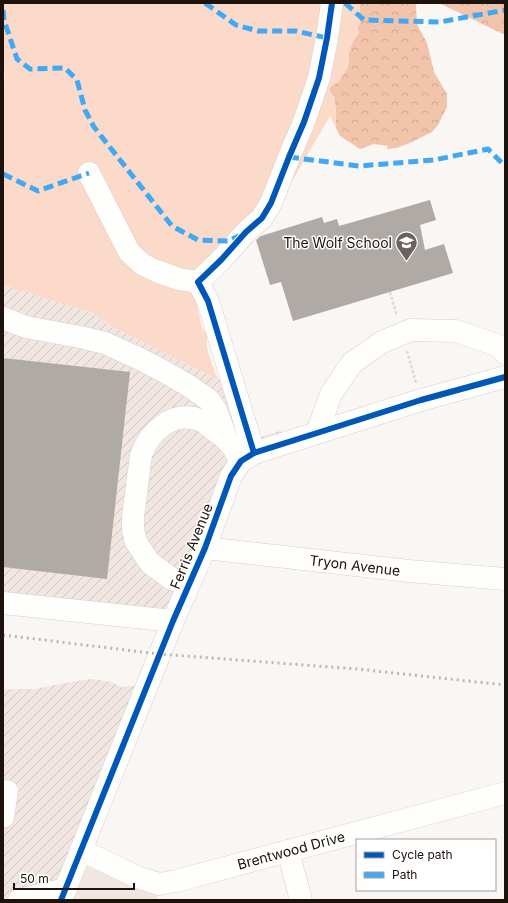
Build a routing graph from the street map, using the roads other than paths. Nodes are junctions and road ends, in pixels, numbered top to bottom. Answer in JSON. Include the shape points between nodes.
{"nodes":[{"id":1,"x":332,"y":3,"type":"edge"},
{"id":2,"x":89,"y":174,"type":"dead end"},
{"id":3,"x":198,"y":282,"type":"junction"},
{"id":4,"x":3,"y":318,"type":"edge"},
{"id":5,"x":505,"y":353,"type":"edge"},
{"id":6,"x":505,"y":377,"type":"edge"},
{"id":7,"x":317,"y":432,"type":"junction"},
{"id":8,"x":227,"y":440,"type":"junction"},
{"id":9,"x":248,"y":457,"type":"junction"},
{"id":10,"x":205,"y":548,"type":"junction"},
{"id":11,"x":505,"y":580,"type":"edge"},
{"id":12,"x":188,"y":586,"type":"junction"},
{"id":13,"x":3,"y":603,"type":"edge"},
{"id":14,"x":172,"y":621,"type":"junction"},
{"id":15,"x":7,"y":791,"type":"dead end"},
{"id":16,"x":505,"y":793,"type":"edge"},
{"id":17,"x":3,"y":817,"type":"edge"},
{"id":18,"x":81,"y":850,"type":"junction"},
{"id":19,"x":288,"y":851,"type":"junction"},
{"id":20,"x":63,"y":895,"type":"edge"},
{"id":21,"x":19,"y":900,"type":"edge"},
{"id":22,"x":302,"y":900,"type":"edge"}],
"edges":[{"from":1,"to":3,"type":"street","via":[[319,78],[270,204],[262,218]]},
{"from":2,"to":3,"type":"street","via":[[129,252],[142,264],[179,279]]},
{"from":3,"to":9,"type":"street","via":[[208,301]]},
{"from":4,"to":8,"type":"street","via":[[26,326],[105,344],[165,372],[208,400],[216,410]]},
{"from":5,"to":7,"type":"street","via":[[498,346],[456,331],[411,330],[382,342],[352,363],[331,394]]},
{"from":6,"to":7,"type":"street"},
{"from":7,"to":9,"type":"street"},
{"from":8,"to":9,"type":"street"},
{"from":8,"to":12,"type":"street","via":[[201,421],[188,417],[176,418],[157,430],[141,455],[133,517],[136,542],[150,563],[172,579]]},
{"from":9,"to":10,"type":"street","name":"Ferris Avenue","via":[[230,476]]},
{"from":10,"to":11,"type":"street","name":"Tryon Avenue"},
{"from":10,"to":12,"type":"street","name":"Ferris Avenue"},
{"from":12,"to":14,"type":"street","name":"Ferris Avenue"},
{"from":13,"to":14,"type":"street"},
{"from":14,"to":18,"type":"street","name":"Ferris Avenue"},
{"from":15,"to":17,"type":"street"},
{"from":16,"to":19,"type":"street","name":"Brentwood Drive"},
{"from":18,"to":19,"type":"street","name":"Brentwood Drive","via":[[137,877],[159,884]]},
{"from":18,"to":20,"type":"street","name":"Ferris Avenue"},
{"from":19,"to":22,"type":"street"},
{"from":20,"to":21,"type":"street"}]}
